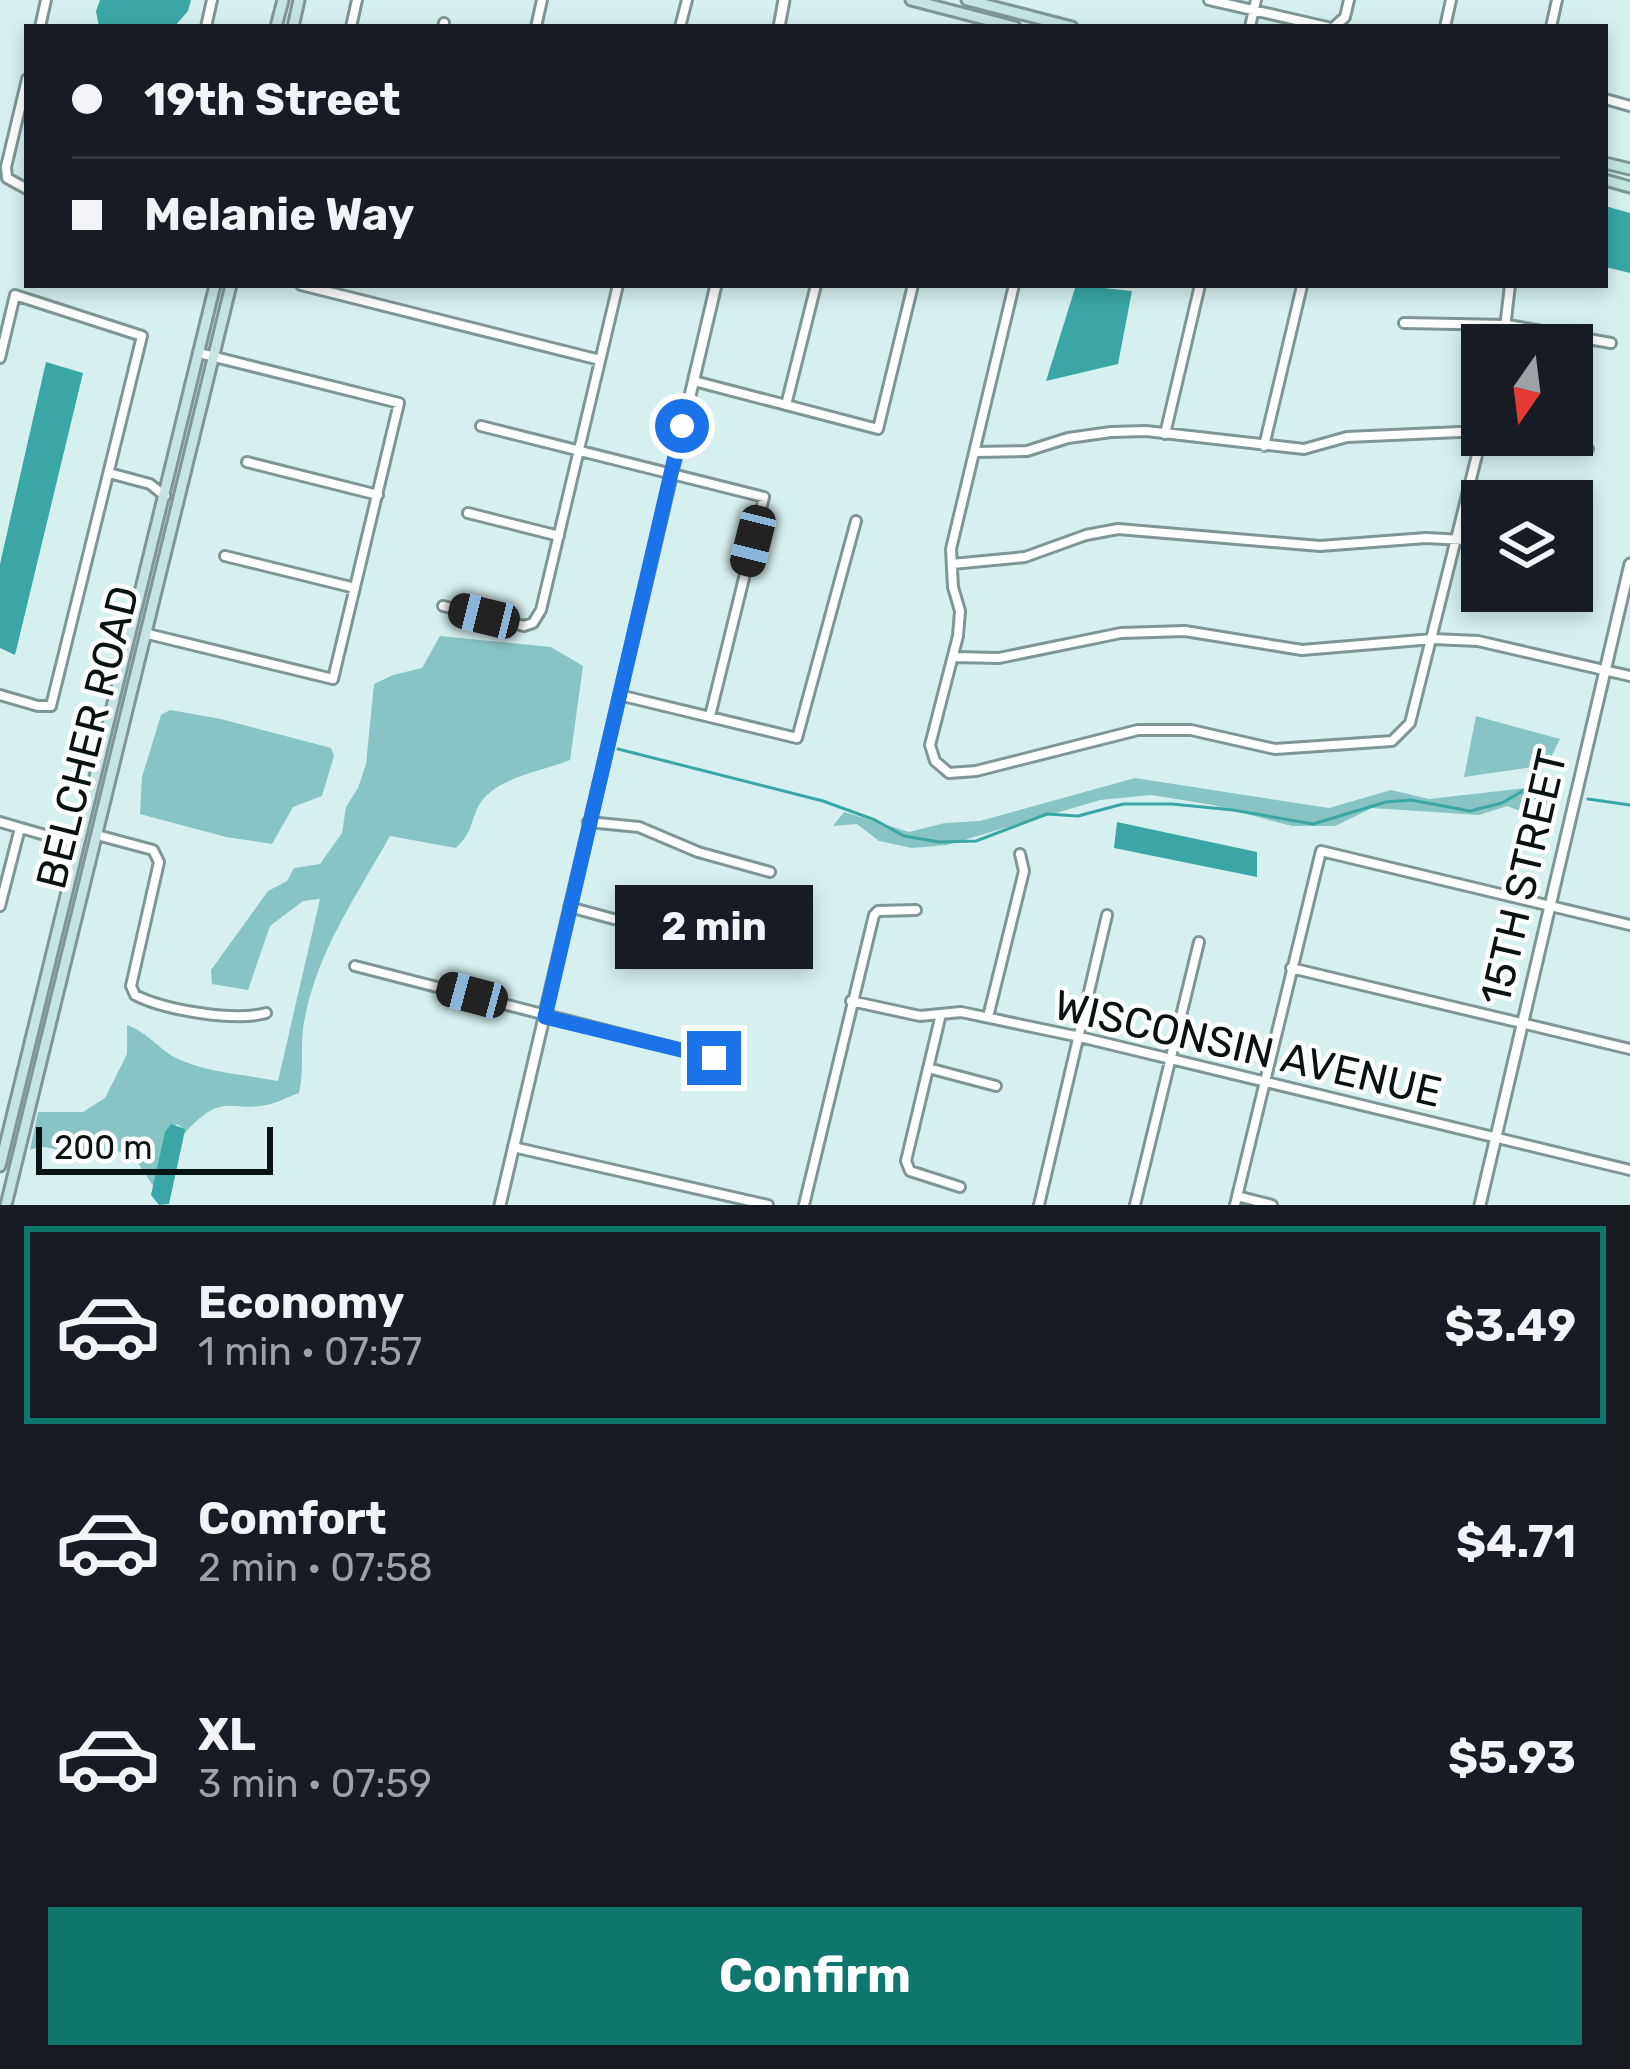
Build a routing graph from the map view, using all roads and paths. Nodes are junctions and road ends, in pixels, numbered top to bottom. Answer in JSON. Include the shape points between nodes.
{"nodes":[{"id":1,"x":911,"y":0,"type":"edge"},
{"id":2,"x":967,"y":0,"type":"edge"},
{"id":3,"x":1208,"y":0,"type":"edge"},
{"id":4,"x":1256,"y":0,"type":"edge"},
{"id":5,"x":1349,"y":0,"type":"edge"},
{"id":6,"x":983,"y":4,"type":"junction"},
{"id":7,"x":1254,"y":11,"type":"junction"},
{"id":8,"x":980,"y":18,"type":"junction"},
{"id":9,"x":1003,"y":24,"type":"edge"},
{"id":10,"x":1060,"y":24,"type":"edge"},
{"id":11,"x":1251,"y":24,"type":"edge"},
{"id":12,"x":1316,"y":24,"type":"edge"},
{"id":13,"x":1334,"y":24,"type":"edge"},
{"id":14,"x":24,"y":91,"type":"edge"},
{"id":15,"x":24,"y":187,"type":"edge"},
{"id":16,"x":214,"y":288,"type":"edge"},
{"id":17,"x":230,"y":288,"type":"edge"},
{"id":18,"x":313,"y":288,"type":"edge"},
{"id":19,"x":617,"y":288,"type":"edge"},
{"id":20,"x":715,"y":288,"type":"edge"},
{"id":21,"x":815,"y":288,"type":"edge"},
{"id":22,"x":912,"y":288,"type":"edge"},
{"id":23,"x":1012,"y":288,"type":"edge"},
{"id":24,"x":1199,"y":288,"type":"edge"},
{"id":25,"x":1302,"y":288,"type":"edge"},
{"id":26,"x":1510,"y":288,"type":"edge"},
{"id":27,"x":1404,"y":323,"type":"dead end"},
{"id":28,"x":1461,"y":324,"type":"edge"},
{"id":29,"x":1508,"y":324,"type":"edge"},
{"id":30,"x":1593,"y":340,"type":"edge"},
{"id":31,"x":1611,"y":343,"type":"dead end"},
{"id":32,"x":199,"y":352,"type":"junction"},
{"id":33,"x":214,"y":356,"type":"junction"},
{"id":34,"x":0,"y":358,"type":"edge"},
{"id":35,"x":600,"y":361,"type":"junction"},
{"id":36,"x":694,"y":381,"type":"junction"},
{"id":37,"x":786,"y":405,"type":"junction"},
{"id":38,"x":481,"y":426,"type":"dead end"},
{"id":39,"x":1166,"y":434,"type":"junction"},
{"id":40,"x":1461,"y":434,"type":"edge"},
{"id":41,"x":1264,"y":446,"type":"junction"},
{"id":42,"x":578,"y":448,"type":"junction"},
{"id":43,"x":975,"y":452,"type":"junction"},
{"id":44,"x":1477,"y":456,"type":"edge"},
{"id":45,"x":247,"y":462,"type":"dead end"},
{"id":46,"x":670,"y":471,"type":"junction"},
{"id":47,"x":109,"y":473,"type":"junction"},
{"id":48,"x":378,"y":495,"type":"junction"},
{"id":49,"x":165,"y":496,"type":"junction"},
{"id":50,"x":468,"y":513,"type":"dead end"},
{"id":51,"x":856,"y":520,"type":"dead end"},
{"id":52,"x":559,"y":536,"type":"junction"},
{"id":53,"x":1457,"y":538,"type":"junction"},
{"id":54,"x":1461,"y":538,"type":"edge"},
{"id":55,"x":225,"y":556,"type":"dead end"},
{"id":56,"x":952,"y":563,"type":"junction"},
{"id":57,"x":1630,"y":564,"type":"edge"},
{"id":58,"x":355,"y":588,"type":"junction"},
{"id":59,"x":443,"y":606,"type":"dead end"},
{"id":60,"x":148,"y":634,"type":"junction"},
{"id":61,"x":1432,"y":639,"type":"junction"},
{"id":62,"x":953,"y":657,"type":"junction"},
{"id":63,"x":1604,"y":670,"type":"junction"},
{"id":64,"x":1630,"y":676,"type":"edge"},
{"id":65,"x":620,"y":694,"type":"junction"},
{"id":66,"x":0,"y":695,"type":"edge"},
{"id":67,"x":710,"y":716,"type":"junction"},
{"id":68,"x":0,"y":822,"type":"edge"},
{"id":69,"x":588,"y":822,"type":"junction"},
{"id":70,"x":20,"y":828,"type":"junction"},
{"id":71,"x":97,"y":835,"type":"junction"},
{"id":72,"x":66,"y":842,"type":"dead end"},
{"id":73,"x":1020,"y":854,"type":"dead end"},
{"id":74,"x":770,"y":872,"type":"dead end"},
{"id":75,"x":0,"y":906,"type":"edge"},
{"id":76,"x":569,"y":907,"type":"junction"},
{"id":77,"x":1549,"y":907,"type":"junction"},
{"id":78,"x":916,"y":910,"type":"dead end"},
{"id":79,"x":1108,"y":915,"type":"dead end"},
{"id":80,"x":1630,"y":925,"type":"edge"},
{"id":81,"x":1198,"y":942,"type":"dead end"},
{"id":82,"x":697,"y":947,"type":"dead end"},
{"id":83,"x":356,"y":966,"type":"dead end"},
{"id":84,"x":1291,"y":968,"type":"junction"},
{"id":85,"x":851,"y":1001,"type":"junction"},
{"id":86,"x":266,"y":1012,"type":"dead end"},
{"id":87,"x":941,"y":1014,"type":"junction"},
{"id":88,"x":545,"y":1017,"type":"junction"},
{"id":89,"x":988,"y":1017,"type":"junction"},
{"id":90,"x":1524,"y":1022,"type":"junction"},
{"id":91,"x":1080,"y":1037,"type":"junction"},
{"id":92,"x":1630,"y":1049,"type":"edge"},
{"id":93,"x":714,"y":1058,"type":"dead end"},
{"id":94,"x":1169,"y":1059,"type":"junction"},
{"id":95,"x":928,"y":1068,"type":"junction"},
{"id":96,"x":1265,"y":1082,"type":"junction"},
{"id":97,"x":996,"y":1086,"type":"dead end"},
{"id":98,"x":1496,"y":1137,"type":"junction"},
{"id":99,"x":513,"y":1147,"type":"junction"},
{"id":100,"x":0,"y":1166,"type":"edge"},
{"id":101,"x":1630,"y":1170,"type":"edge"},
{"id":102,"x":960,"y":1187,"type":"dead end"},
{"id":103,"x":1236,"y":1201,"type":"edge"},
{"id":104,"x":6,"y":1205,"type":"edge"},
{"id":105,"x":500,"y":1205,"type":"edge"},
{"id":106,"x":767,"y":1205,"type":"edge"},
{"id":107,"x":804,"y":1205,"type":"edge"},
{"id":108,"x":1039,"y":1205,"type":"edge"},
{"id":109,"x":1136,"y":1205,"type":"edge"},
{"id":110,"x":1273,"y":1205,"type":"edge"},
{"id":111,"x":1480,"y":1205,"type":"edge"}],
"edges":[{"from":1,"to":8,"type":"main road"},
{"from":2,"to":6,"type":"main road"},
{"from":3,"to":7,"type":"street"},
{"from":4,"to":7,"type":"street"},
{"from":5,"to":13,"type":"street"},
{"from":6,"to":8,"type":"main road"},
{"from":6,"to":10,"type":"main road"},
{"from":7,"to":11,"type":"street"},
{"from":7,"to":12,"type":"street"},
{"from":8,"to":9,"type":"main road"},
{"from":14,"to":15,"type":"street","via":[[6,166],[8,178]]},
{"from":16,"to":32,"type":"main road","name":"BELCHER ROAD"},
{"from":17,"to":33,"type":"main road","name":"BELCHER ROAD"},
{"from":18,"to":35,"type":"street"},
{"from":19,"to":35,"type":"street"},
{"from":20,"to":36,"type":"street"},
{"from":21,"to":37,"type":"street"},
{"from":22,"to":37,"type":"street","via":[[878,429]]},
{"from":23,"to":43,"type":"street"},
{"from":24,"to":39,"type":"street"},
{"from":25,"to":41,"type":"street"},
{"from":26,"to":29,"type":"street"},
{"from":27,"to":28,"type":"street"},
{"from":30,"to":31,"type":"street"},
{"from":32,"to":33,"type":"street"},
{"from":32,"to":49,"type":"main road","name":"BELCHER ROAD"},
{"from":33,"to":48,"type":"street","via":[[399,403]]},
{"from":33,"to":60,"type":"main road","name":"BELCHER ROAD"},
{"from":34,"to":47,"type":"street","via":[[15,295],[142,336]]},
{"from":35,"to":42,"type":"street"},
{"from":36,"to":37,"type":"street"},
{"from":36,"to":46,"type":"street"},
{"from":38,"to":42,"type":"street"},
{"from":39,"to":41,"type":"street"},
{"from":39,"to":43,"type":"street","via":[[1111,432],[1027,451]]},
{"from":40,"to":41,"type":"street"},
{"from":42,"to":46,"type":"street"},
{"from":42,"to":52,"type":"street"},
{"from":43,"to":56,"type":"street"},
{"from":44,"to":53,"type":"street"},
{"from":45,"to":48,"type":"street"},
{"from":46,"to":65,"type":"street"},
{"from":46,"to":67,"type":"street","via":[[764,497]]},
{"from":47,"to":49,"type":"street"},
{"from":47,"to":66,"type":"street","via":[[51,706]]},
{"from":48,"to":58,"type":"street"},
{"from":49,"to":100,"type":"main road","name":"BELCHER ROAD"},
{"from":50,"to":52,"type":"street"},
{"from":51,"to":67,"type":"street","via":[[797,738]]},
{"from":52,"to":59,"type":"street","via":[[533,623]]},
{"from":53,"to":54,"type":"street"},
{"from":53,"to":56,"type":"street","via":[[1320,547],[1118,530],[1024,557]]},
{"from":53,"to":61,"type":"street"},
{"from":55,"to":58,"type":"street"},
{"from":56,"to":62,"type":"street","via":[[960,611]]},
{"from":57,"to":63,"type":"street","name":"15TH STREET"},
{"from":58,"to":60,"type":"street","via":[[333,679]]},
{"from":60,"to":71,"type":"main road","name":"BELCHER ROAD"},
{"from":61,"to":62,"type":"street","via":[[1301,650],[1144,630],[999,658]]},
{"from":61,"to":62,"type":"street","via":[[1406,730],[1392,741],[1275,749],[1191,730],[1138,730],[949,773],[930,745]]},
{"from":61,"to":63,"type":"street","via":[[1519,648]]},
{"from":63,"to":64,"type":"street"},
{"from":63,"to":77,"type":"street","name":"15TH STREET"},
{"from":65,"to":67,"type":"street"},
{"from":65,"to":69,"type":"street"},
{"from":68,"to":70,"type":"street"},
{"from":69,"to":74,"type":"street","via":[[639,827]]},
{"from":69,"to":76,"type":"street"},
{"from":70,"to":72,"type":"street"},
{"from":70,"to":75,"type":"street"},
{"from":71,"to":86,"type":"street","via":[[153,850],[159,862],[134,995],[243,1020]]},
{"from":71,"to":104,"type":"main road","name":"BELCHER ROAD"},
{"from":73,"to":89,"type":"street","via":[[1024,871]]},
{"from":76,"to":82,"type":"street"},
{"from":76,"to":88,"type":"street"},
{"from":77,"to":80,"type":"street"},
{"from":77,"to":84,"type":"street","via":[[1321,851]]},
{"from":77,"to":90,"type":"street","name":"15TH STREET"},
{"from":78,"to":85,"type":"street","via":[[874,915]]},
{"from":79,"to":91,"type":"street"},
{"from":81,"to":94,"type":"street"},
{"from":83,"to":88,"type":"street"},
{"from":84,"to":90,"type":"street"},
{"from":84,"to":96,"type":"street"},
{"from":85,"to":87,"type":"street","name":"WISCONSIN AVENUE"},
{"from":85,"to":107,"type":"street"},
{"from":87,"to":89,"type":"street","name":"WISCONSIN AVENUE"},
{"from":87,"to":95,"type":"street"},
{"from":88,"to":93,"type":"street"},
{"from":88,"to":99,"type":"street"},
{"from":89,"to":91,"type":"street","name":"WISCONSIN AVENUE"},
{"from":90,"to":92,"type":"street"},
{"from":90,"to":98,"type":"street","name":"15TH STREET"},
{"from":91,"to":94,"type":"street","name":"WISCONSIN AVENUE"},
{"from":91,"to":108,"type":"street"},
{"from":94,"to":96,"type":"street","name":"WISCONSIN AVENUE"},
{"from":94,"to":109,"type":"street"},
{"from":95,"to":97,"type":"street"},
{"from":95,"to":102,"type":"street","via":[[906,1161],[910,1171]]},
{"from":96,"to":98,"type":"street","name":"WISCONSIN AVENUE"},
{"from":96,"to":103,"type":"street"},
{"from":98,"to":101,"type":"street","name":"WISCONSIN AVENUE"},
{"from":98,"to":111,"type":"street","name":"15TH STREET"},
{"from":99,"to":105,"type":"street"},
{"from":99,"to":106,"type":"street"},
{"from":103,"to":110,"type":"street"}]}
